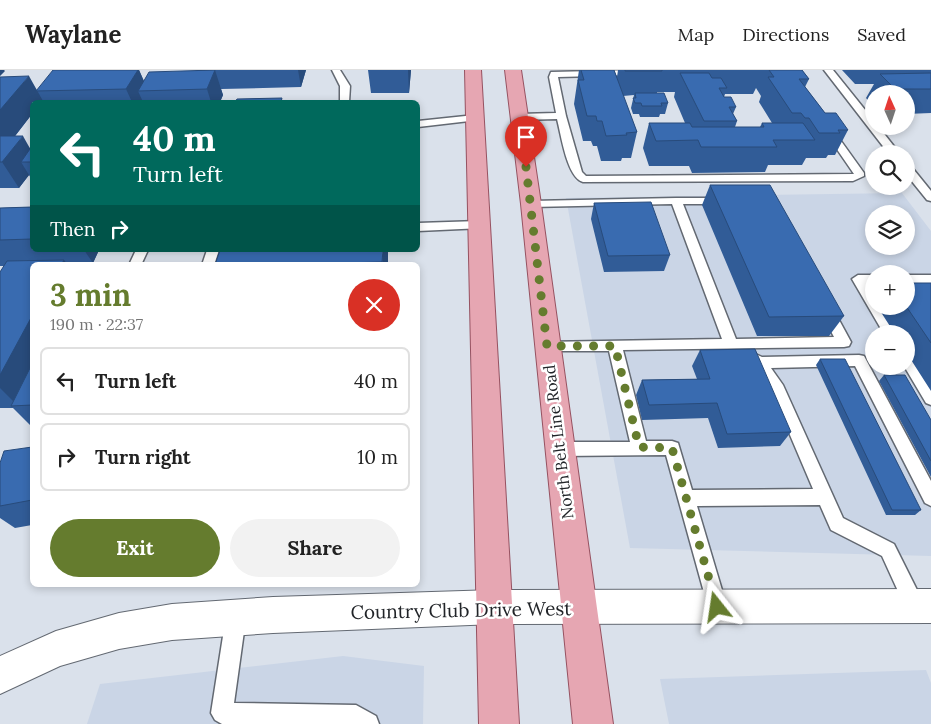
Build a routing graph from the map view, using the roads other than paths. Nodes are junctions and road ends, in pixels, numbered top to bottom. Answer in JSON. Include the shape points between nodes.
{"nodes":[{"id":1,"x":336,"y":70,"type":"edge"},
{"id":2,"x":473,"y":70,"type":"edge"},
{"id":3,"x":513,"y":70,"type":"edge"},
{"id":4,"x":828,"y":70,"type":"edge"},
{"id":5,"x":645,"y":72,"type":"edge"},
{"id":6,"x":345,"y":100,"type":"edge"},
{"id":7,"x":427,"y":113,"type":"dead end"},
{"id":8,"x":561,"y":116,"type":"junction"},
{"id":9,"x":497,"y":118,"type":"junction"},
{"id":10,"x":452,"y":119,"type":"junction"},
{"id":11,"x":821,"y":119,"type":"edge"},
{"id":12,"x":420,"y":124,"type":"edge"},
{"id":13,"x":889,"y":145,"type":"edge"},
{"id":14,"x":915,"y":178,"type":"edge"},
{"id":15,"x":931,"y":198,"type":"edge"},
{"id":16,"x":676,"y":201,"type":"junction"},
{"id":17,"x":732,"y":201,"type":"edge"},
{"id":18,"x":531,"y":204,"type":"junction"},
{"id":19,"x":479,"y":225,"type":"junction"},
{"id":20,"x":420,"y":228,"type":"edge"},
{"id":21,"x":865,"y":279,"type":"edge"},
{"id":22,"x":915,"y":279,"type":"edge"},
{"id":23,"x":931,"y":279,"type":"edge"},
{"id":24,"x":865,"y":291,"type":"edge"},
{"id":25,"x":820,"y":298,"type":"edge"},
{"id":26,"x":731,"y":344,"type":"junction"},
{"id":27,"x":547,"y":346,"type":"junction"},
{"id":28,"x":615,"y":346,"type":"junction"},
{"id":29,"x":759,"y":363,"type":"junction"},
{"id":30,"x":915,"y":372,"type":"edge"},
{"id":31,"x":931,"y":398,"type":"edge"},
{"id":32,"x":639,"y":447,"type":"junction"},
{"id":33,"x":559,"y":448,"type":"junction"},
{"id":34,"x":826,"y":497,"type":"junction"},
{"id":35,"x":688,"y":498,"type":"junction"},
{"id":36,"x":931,"y":498,"type":"edge"},
{"id":37,"x":923,"y":606,"type":"edge"},
{"id":38,"x":717,"y":607,"type":"junction"},
{"id":39,"x":495,"y":608,"type":"junction"},
{"id":40,"x":578,"y":608,"type":"junction"},
{"id":41,"x":236,"y":617,"type":"junction"},
{"id":42,"x":0,"y":675,"type":"edge"},
{"id":43,"x":222,"y":719,"type":"edge"},
{"id":44,"x":368,"y":724,"type":"edge"},
{"id":45,"x":499,"y":724,"type":"edge"},
{"id":46,"x":593,"y":724,"type":"edge"}],
"edges":[{"from":1,"to":6,"type":"lane","via":[[345,86]]},
{"from":2,"to":9,"type":"main road","name":"North Belt Line Road"},
{"from":3,"to":9,"type":"main road","name":"North Belt Line Road"},
{"from":4,"to":13,"type":"lane"},
{"from":5,"to":8,"type":"lane","via":[[554,74]]},
{"from":7,"to":10,"type":"lane"},
{"from":8,"to":9,"type":"lane"},
{"from":8,"to":11,"type":"lane","via":[[577,173],[583,179],[859,176]]},
{"from":9,"to":10,"type":"lane"},
{"from":9,"to":18,"type":"main road","name":"North Belt Line Road"},
{"from":9,"to":19,"type":"main road","name":"North Belt Line Road"},
{"from":10,"to":12,"type":"lane"},
{"from":14,"to":15,"type":"lane"},
{"from":16,"to":17,"type":"lane"},
{"from":16,"to":18,"type":"lane"},
{"from":16,"to":26,"type":"lane"},
{"from":18,"to":27,"type":"main road","name":"North Belt Line Road"},
{"from":19,"to":20,"type":"lane"},
{"from":19,"to":39,"type":"main road","name":"North Belt Line Road"},
{"from":21,"to":24,"type":"lane","via":[[858,279]]},
{"from":22,"to":23,"type":"lane"},
{"from":25,"to":26,"type":"lane","via":[[844,342]]},
{"from":26,"to":28,"type":"lane"},
{"from":26,"to":29,"type":"lane"},
{"from":27,"to":28,"type":"lane"},
{"from":27,"to":33,"type":"main road","name":"North Belt Line Road"},
{"from":28,"to":32,"type":"lane"},
{"from":29,"to":34,"type":"lane","via":[[776,385]]},
{"from":29,"to":36,"type":"lane","via":[[859,360]]},
{"from":30,"to":31,"type":"lane"},
{"from":32,"to":33,"type":"lane"},
{"from":32,"to":35,"type":"lane","via":[[672,448]]},
{"from":33,"to":40,"type":"main road","name":"North Belt Line Road"},
{"from":34,"to":35,"type":"lane"},
{"from":34,"to":37,"type":"lane","via":[[837,524],[888,550]]},
{"from":35,"to":38,"type":"lane"},
{"from":37,"to":38,"type":"street","name":"Country Club Drive West"},
{"from":38,"to":40,"type":"street","name":"Country Club Drive West"},
{"from":39,"to":40,"type":"street","name":"Country Club Drive West"},
{"from":39,"to":41,"type":"street","name":"Country Club Drive West"},
{"from":39,"to":45,"type":"main road","name":"North Belt Line Road"},
{"from":40,"to":46,"type":"main road","name":"North Belt Line Road"},
{"from":41,"to":42,"type":"street","name":"Country Club Drive West","via":[[172,622],[119,632],[56,649]]},
{"from":41,"to":43,"type":"lane"},
{"from":43,"to":44,"type":"lane","via":[[356,716]]}]}
